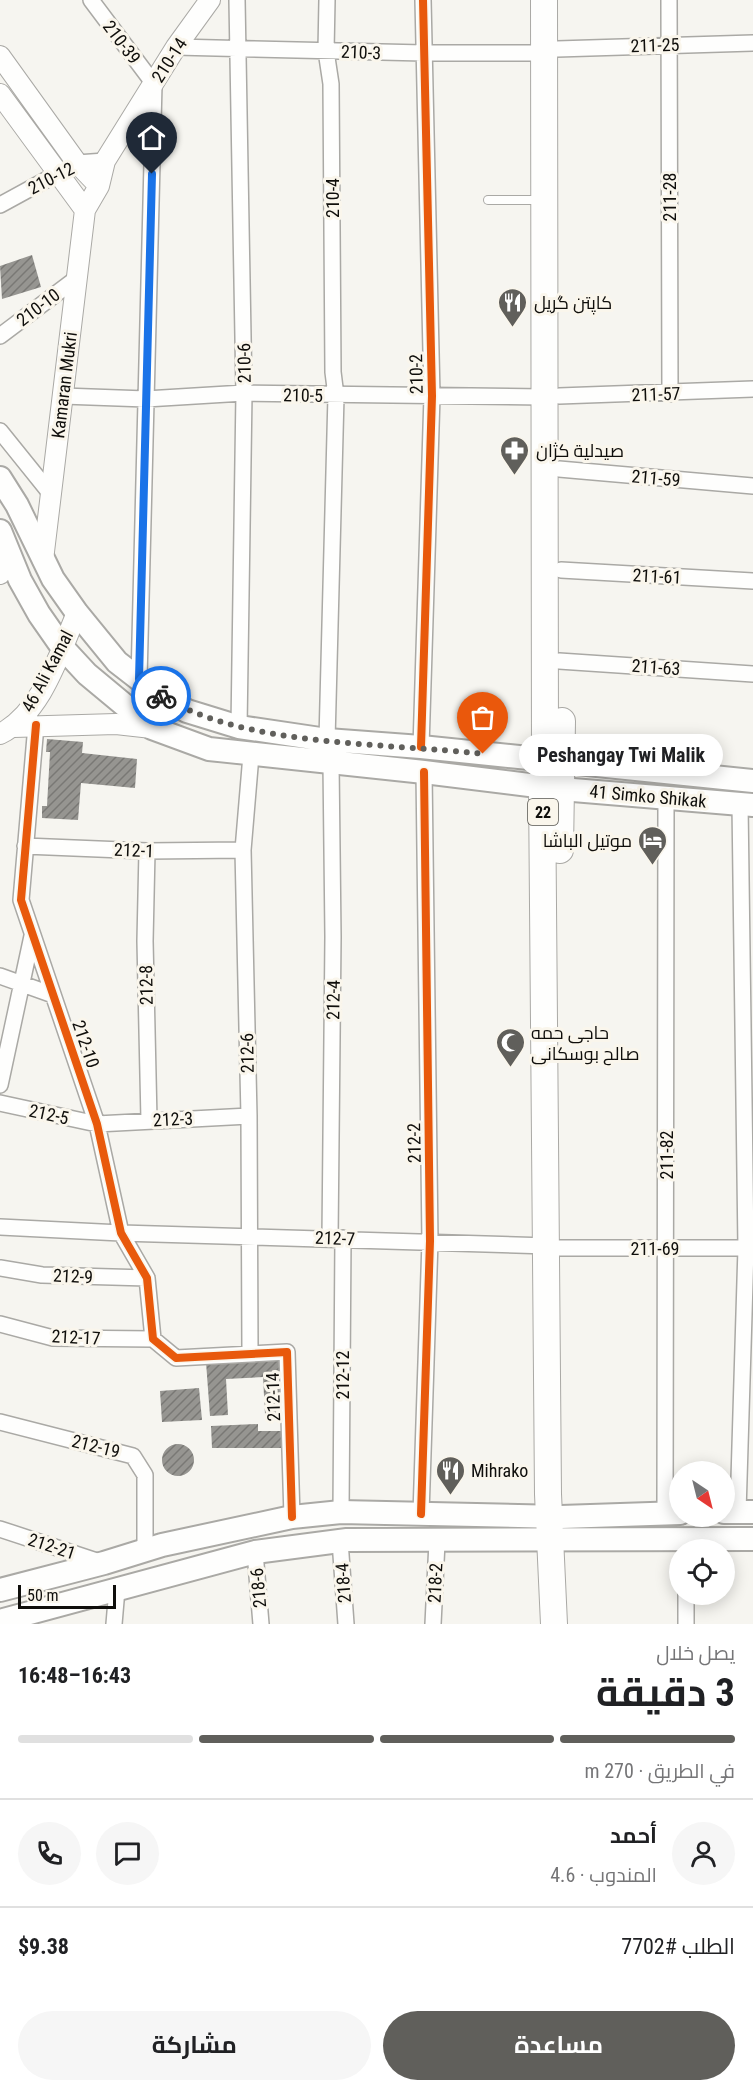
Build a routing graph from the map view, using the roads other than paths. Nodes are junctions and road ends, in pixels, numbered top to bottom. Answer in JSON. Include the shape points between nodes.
{"nodes":[{"id":1,"x":91,"y":0,"type":"edge"},
{"id":2,"x":210,"y":0,"type":"edge"},
{"id":3,"x":237,"y":0,"type":"edge"},
{"id":4,"x":327,"y":0,"type":"edge"},
{"id":5,"x":423,"y":0,"type":"edge"},
{"id":6,"x":544,"y":0,"type":"edge"},
{"id":7,"x":557,"y":0,"type":"edge"},
{"id":8,"x":669,"y":0,"type":"edge"},
{"id":9,"x":753,"y":43,"type":"edge"},
{"id":10,"x":669,"y":44,"type":"junction"},
{"id":11,"x":176,"y":47,"type":"junction"},
{"id":12,"x":237,"y":48,"type":"junction"},
{"id":13,"x":326,"y":51,"type":"junction"},
{"id":14,"x":551,"y":51,"type":"junction"},
{"id":15,"x":424,"y":53,"type":"junction"},
{"id":16,"x":0,"y":56,"type":"edge"},
{"id":17,"x":154,"y":84,"type":"junction"},
{"id":18,"x":0,"y":94,"type":"edge"},
{"id":19,"x":105,"y":161,"type":"junction"},
{"id":20,"x":78,"y":163,"type":"junction"},
{"id":21,"x":58,"y":173,"type":"junction"},
{"id":22,"x":99,"y":186,"type":"junction"},
{"id":23,"x":544,"y":200,"type":"junction"},
{"id":24,"x":488,"y":201,"type":"dead end"},
{"id":25,"x":0,"y":205,"type":"edge"},
{"id":26,"x":85,"y":210,"type":"junction"},
{"id":27,"x":76,"y":278,"type":"junction"},
{"id":28,"x":0,"y":336,"type":"edge"},
{"id":29,"x":753,"y":389,"type":"edge"},
{"id":30,"x":244,"y":393,"type":"junction"},
{"id":31,"x":670,"y":394,"type":"junction"},
{"id":32,"x":63,"y":396,"type":"junction"},
{"id":33,"x":336,"y":396,"type":"junction"},
{"id":34,"x":432,"y":396,"type":"junction"},
{"id":35,"x":551,"y":396,"type":"junction"},
{"id":36,"x":146,"y":399,"type":"junction"},
{"id":37,"x":0,"y":431,"type":"edge"},
{"id":38,"x":559,"y":469,"type":"junction"},
{"id":39,"x":0,"y":478,"type":"edge"},
{"id":40,"x":753,"y":486,"type":"edge"},
{"id":41,"x":50,"y":493,"type":"junction"},
{"id":42,"x":0,"y":531,"type":"edge"},
{"id":43,"x":43,"y":560,"type":"junction"},
{"id":44,"x":6,"y":565,"type":"edge"},
{"id":45,"x":561,"y":570,"type":"junction"},
{"id":46,"x":753,"y":581,"type":"edge"},
{"id":47,"x":77,"y":613,"type":"junction"},
{"id":48,"x":62,"y":647,"type":"junction"},
{"id":49,"x":559,"y":661,"type":"junction"},
{"id":50,"x":753,"y":674,"type":"edge"},
{"id":51,"x":139,"y":679,"type":"junction"},
{"id":52,"x":36,"y":725,"type":"junction"},
{"id":53,"x":239,"y":727,"type":"junction"},
{"id":54,"x":152,"y":728,"type":"junction"},
{"id":55,"x":7,"y":730,"type":"edge"},
{"id":56,"x":327,"y":740,"type":"junction"},
{"id":57,"x":421,"y":747,"type":"junction"},
{"id":58,"x":251,"y":755,"type":"junction"},
{"id":59,"x":331,"y":763,"type":"junction"},
{"id":60,"x":424,"y":771,"type":"junction"},
{"id":61,"x":553,"y":775,"type":"junction"},
{"id":62,"x":753,"y":781,"type":"edge"},
{"id":63,"x":666,"y":797,"type":"junction"},
{"id":64,"x":746,"y":804,"type":"edge"},
{"id":65,"x":25,"y":846,"type":"junction"},
{"id":66,"x":243,"y":850,"type":"junction"},
{"id":67,"x":147,"y":851,"type":"junction"},
{"id":68,"x":32,"y":933,"type":"junction"},
{"id":69,"x":748,"y":959,"type":"edge"},
{"id":70,"x":0,"y":976,"type":"edge"},
{"id":71,"x":23,"y":984,"type":"junction"},
{"id":72,"x":53,"y":995,"type":"junction"},
{"id":73,"x":0,"y":1085,"type":"edge"},
{"id":74,"x":0,"y":1103,"type":"edge"},
{"id":75,"x":249,"y":1116,"type":"junction"},
{"id":76,"x":149,"y":1120,"type":"junction"},
{"id":77,"x":97,"y":1124,"type":"junction"},
{"id":78,"x":0,"y":1227,"type":"edge"},
{"id":79,"x":122,"y":1233,"type":"junction"},
{"id":80,"x":250,"y":1236,"type":"junction"},
{"id":81,"x":337,"y":1238,"type":"junction"},
{"id":82,"x":430,"y":1240,"type":"junction"},
{"id":83,"x":552,"y":1247,"type":"junction"},
{"id":84,"x":666,"y":1248,"type":"junction"},
{"id":85,"x":749,"y":1248,"type":"edge"},
{"id":86,"x":0,"y":1268,"type":"edge"},
{"id":87,"x":147,"y":1278,"type":"junction"},
{"id":88,"x":0,"y":1324,"type":"edge"},
{"id":89,"x":153,"y":1339,"type":"junction"},
{"id":90,"x":250,"y":1352,"type":"junction"},
{"id":91,"x":0,"y":1422,"type":"edge"},
{"id":92,"x":671,"y":1461,"type":"edge"},
{"id":93,"x":341,"y":1512,"type":"junction"},
{"id":94,"x":738,"y":1512,"type":"edge"},
{"id":95,"x":421,"y":1514,"type":"junction"},
{"id":96,"x":669,"y":1514,"type":"edge"},
{"id":97,"x":292,"y":1517,"type":"junction"},
{"id":98,"x":0,"y":1529,"type":"edge"},
{"id":99,"x":555,"y":1529,"type":"junction"},
{"id":100,"x":203,"y":1536,"type":"junction"},
{"id":101,"x":753,"y":1539,"type":"edge"},
{"id":102,"x":735,"y":1540,"type":"edge"},
{"id":103,"x":340,"y":1541,"type":"junction"},
{"id":104,"x":437,"y":1542,"type":"junction"},
{"id":105,"x":669,"y":1542,"type":"edge"},
{"id":106,"x":153,"y":1547,"type":"junction"},
{"id":107,"x":255,"y":1552,"type":"junction"},
{"id":108,"x":104,"y":1563,"type":"junction"},
{"id":109,"x":208,"y":1564,"type":"junction"},
{"id":110,"x":166,"y":1574,"type":"junction"},
{"id":111,"x":117,"y":1589,"type":"junction"},
{"id":112,"x":0,"y":1590,"type":"edge"},
{"id":113,"x":686,"y":1605,"type":"edge"},
{"id":114,"x":0,"y":1621,"type":"edge"},
{"id":115,"x":114,"y":1624,"type":"edge"},
{"id":116,"x":261,"y":1624,"type":"edge"},
{"id":117,"x":346,"y":1624,"type":"edge"},
{"id":118,"x":433,"y":1624,"type":"edge"},
{"id":119,"x":554,"y":1624,"type":"edge"},
{"id":120,"x":562,"y":1624,"type":"edge"},
{"id":121,"x":686,"y":1624,"type":"edge"}],
"edges":[{"from":1,"to":17,"type":"street","name":"210-39"},
{"from":2,"to":11,"type":"street","name":"210-14"},
{"from":3,"to":12,"type":"street","name":"210-6"},
{"from":4,"to":13,"type":"street","name":"210-4"},
{"from":5,"to":15,"type":"street","name":"210-2"},
{"from":6,"to":14,"type":"main road","number":"22"},
{"from":7,"to":14,"type":"main road","number":"22"},
{"from":8,"to":10,"type":"street","name":"211-28"},
{"from":9,"to":10,"type":"street","name":"211-25"},
{"from":10,"to":14,"type":"street","name":"211-25"},
{"from":10,"to":31,"type":"street","name":"211-28"},
{"from":11,"to":12,"type":"street","name":"210-3"},
{"from":11,"to":17,"type":"street","name":"210-14"},
{"from":12,"to":13,"type":"street","name":"210-3"},
{"from":12,"to":30,"type":"street","name":"210-6"},
{"from":13,"to":15,"type":"street","name":"210-3"},
{"from":13,"to":33,"type":"street","name":"210-4","via":[[331,84]]},
{"from":14,"to":15,"type":"street","name":"210-3"},
{"from":14,"to":23,"type":"main road","number":"22"},
{"from":14,"to":35,"type":"main road","number":"22"},
{"from":15,"to":34,"type":"street","name":"210-2"},
{"from":16,"to":20,"type":"street"},
{"from":17,"to":19,"type":"street","name":"210-14"},
{"from":17,"to":36,"type":"street"},
{"from":18,"to":21,"type":"street"},
{"from":19,"to":20,"type":"street","name":"210-12"},
{"from":19,"to":22,"type":"street","name":"210-14"},
{"from":20,"to":21,"type":"street","name":"210-12"},
{"from":20,"to":22,"type":"street"},
{"from":21,"to":25,"type":"street","name":"210-12"},
{"from":21,"to":26,"type":"street"},
{"from":22,"to":26,"type":"street","name":"Kamaran Mukri"},
{"from":23,"to":24,"type":"lane"},
{"from":23,"to":35,"type":"main road","number":"22"},
{"from":26,"to":27,"type":"street","name":"Kamaran Mukri"},
{"from":27,"to":28,"type":"street","name":"210-10"},
{"from":27,"to":32,"type":"street","name":"Kamaran Mukri"},
{"from":29,"to":31,"type":"street","name":"211-57"},
{"from":30,"to":33,"type":"street","name":"210-5"},
{"from":30,"to":36,"type":"street","name":"210-5"},
{"from":30,"to":53,"type":"street","name":"210-6"},
{"from":31,"to":35,"type":"street","name":"211-57"},
{"from":32,"to":36,"type":"street","name":"210-5"},
{"from":32,"to":41,"type":"street","name":"Kamaran Mukri"},
{"from":33,"to":34,"type":"street","name":"210-5"},
{"from":33,"to":56,"type":"street","name":"210-4"},
{"from":34,"to":35,"type":"street","name":"210-5"},
{"from":34,"to":57,"type":"street","name":"210-2"},
{"from":35,"to":38,"type":"main road","number":"22"},
{"from":35,"to":61,"type":"main road","number":"22"},
{"from":36,"to":51,"type":"street"},
{"from":37,"to":41,"type":"street"},
{"from":38,"to":40,"type":"street","name":"211-59"},
{"from":38,"to":45,"type":"main road","number":"22"},
{"from":39,"to":43,"type":"main road"},
{"from":41,"to":43,"type":"street","name":"Kamaran Mukri"},
{"from":42,"to":44,"type":"main road"},
{"from":43,"to":47,"type":"main road"},
{"from":44,"to":48,"type":"main road"},
{"from":45,"to":46,"type":"street","name":"211-61"},
{"from":45,"to":49,"type":"main road","number":"22"},
{"from":47,"to":48,"type":"street","name":"46 Ali Kamal"},
{"from":47,"to":51,"type":"main road","via":[[117,662]]},
{"from":48,"to":54,"type":"main road","via":[[87,674]]},
{"from":48,"to":55,"type":"street","name":"46 Ali Kamal","via":[[30,710]]},
{"from":49,"to":50,"type":"street","name":"211-63"},
{"from":49,"to":61,"type":"main road","number":"22"},
{"from":51,"to":53,"type":"main road","via":[[187,711]]},
{"from":52,"to":54,"type":"street","name":"46 Ali Kamal","via":[[116,724]]},
{"from":52,"to":55,"type":"street","name":"46 Ali Kamal"},
{"from":52,"to":65,"type":"street","name":"212-10"},
{"from":53,"to":56,"type":"main road"},
{"from":54,"to":58,"type":"main road","via":[[209,749]]},
{"from":56,"to":57,"type":"main road"},
{"from":57,"to":61,"type":"main road"},
{"from":58,"to":59,"type":"main road"},
{"from":58,"to":66,"type":"street","name":"212-6"},
{"from":59,"to":60,"type":"main road"},
{"from":59,"to":81,"type":"street","name":"212-4"},
{"from":60,"to":61,"type":"main road"},
{"from":60,"to":82,"type":"street","name":"212-2"},
{"from":61,"to":62,"type":"main road","name":"41 Simko Shikak"},
{"from":61,"to":63,"type":"main road","name":"41 Simko Shikak"},
{"from":61,"to":83,"type":"main road","number":"22"},
{"from":63,"to":64,"type":"main road","name":"41 Simko Shikak"},
{"from":63,"to":84,"type":"street","name":"211-82"},
{"from":64,"to":69,"type":"street"},
{"from":65,"to":67,"type":"street","name":"212-1"},
{"from":65,"to":68,"type":"street","name":"212-10","via":[[21,900]]},
{"from":66,"to":67,"type":"street","name":"212-1"},
{"from":66,"to":75,"type":"street","name":"212-6"},
{"from":67,"to":76,"type":"street","name":"212-8"},
{"from":68,"to":71,"type":"street"},
{"from":68,"to":72,"type":"street","name":"212-10"},
{"from":69,"to":85,"type":"street"},
{"from":70,"to":71,"type":"street"},
{"from":71,"to":72,"type":"street"},
{"from":71,"to":73,"type":"street"},
{"from":72,"to":77,"type":"street","name":"212-10"},
{"from":74,"to":77,"type":"street","name":"212-5"},
{"from":75,"to":76,"type":"street","name":"212-3"},
{"from":75,"to":80,"type":"street","name":"212-6"},
{"from":76,"to":77,"type":"street","name":"212-3"},
{"from":77,"to":79,"type":"street","name":"212-10"},
{"from":78,"to":79,"type":"street"},
{"from":79,"to":80,"type":"street","name":"212-7"},
{"from":79,"to":87,"type":"street","name":"212-10"},
{"from":80,"to":81,"type":"street","name":"212-7"},
{"from":80,"to":90,"type":"street","name":"212-6"},
{"from":81,"to":82,"type":"street","name":"212-7"},
{"from":81,"to":93,"type":"street","name":"212-12"},
{"from":82,"to":83,"type":"street","name":"212-7"},
{"from":82,"to":95,"type":"street","name":"212-2"},
{"from":83,"to":84,"type":"street","name":"211-69"},
{"from":83,"to":99,"type":"main road","number":"22"},
{"from":84,"to":85,"type":"street","name":"211-69"},
{"from":84,"to":92,"type":"street","name":"211-82"},
{"from":85,"to":94,"type":"street"},
{"from":86,"to":87,"type":"street","name":"212-9","via":[[42,1275]]},
{"from":87,"to":89,"type":"street","name":"212-10"},
{"from":88,"to":89,"type":"street","name":"212-17","via":[[53,1338]]},
{"from":89,"to":90,"type":"street","name":"212-14","via":[[176,1358]]},
{"from":90,"to":97,"type":"street","name":"212-14","via":[[287,1352]]},
{"from":91,"to":106,"type":"street","name":"212-19","via":[[133,1456],[144,1475]]},
{"from":93,"to":95,"type":"main road"},
{"from":93,"to":97,"type":"main road"},
{"from":95,"to":99,"type":"main road"},
{"from":96,"to":99,"type":"main road"},
{"from":97,"to":100,"type":"main road"},
{"from":98,"to":108,"type":"street","name":"212-21"},
{"from":99,"to":104,"type":"main road"},
{"from":99,"to":105,"type":"main road"},
{"from":99,"to":119,"type":"main road","number":"22"},
{"from":99,"to":120,"type":"main road","number":"22"},
{"from":100,"to":106,"type":"main road"},
{"from":100,"to":109,"type":"main road","via":[[197,1546]]},
{"from":101,"to":102,"type":"main road"},
{"from":103,"to":104,"type":"main road"},
{"from":103,"to":107,"type":"main road"},
{"from":103,"to":117,"type":"street","name":"218-4"},
{"from":104,"to":118,"type":"street","name":"218-2"},
{"from":106,"to":108,"type":"main road"},
{"from":106,"to":110,"type":"main road","via":[[168,1551],[171,1561]]},
{"from":107,"to":109,"type":"main road"},
{"from":107,"to":116,"type":"street","name":"218-6"},
{"from":108,"to":112,"type":"main road"},
{"from":109,"to":110,"type":"main road"},
{"from":110,"to":111,"type":"main road"},
{"from":111,"to":114,"type":"main road"},
{"from":111,"to":115,"type":"street"},
{"from":113,"to":121,"type":"street"}]}
